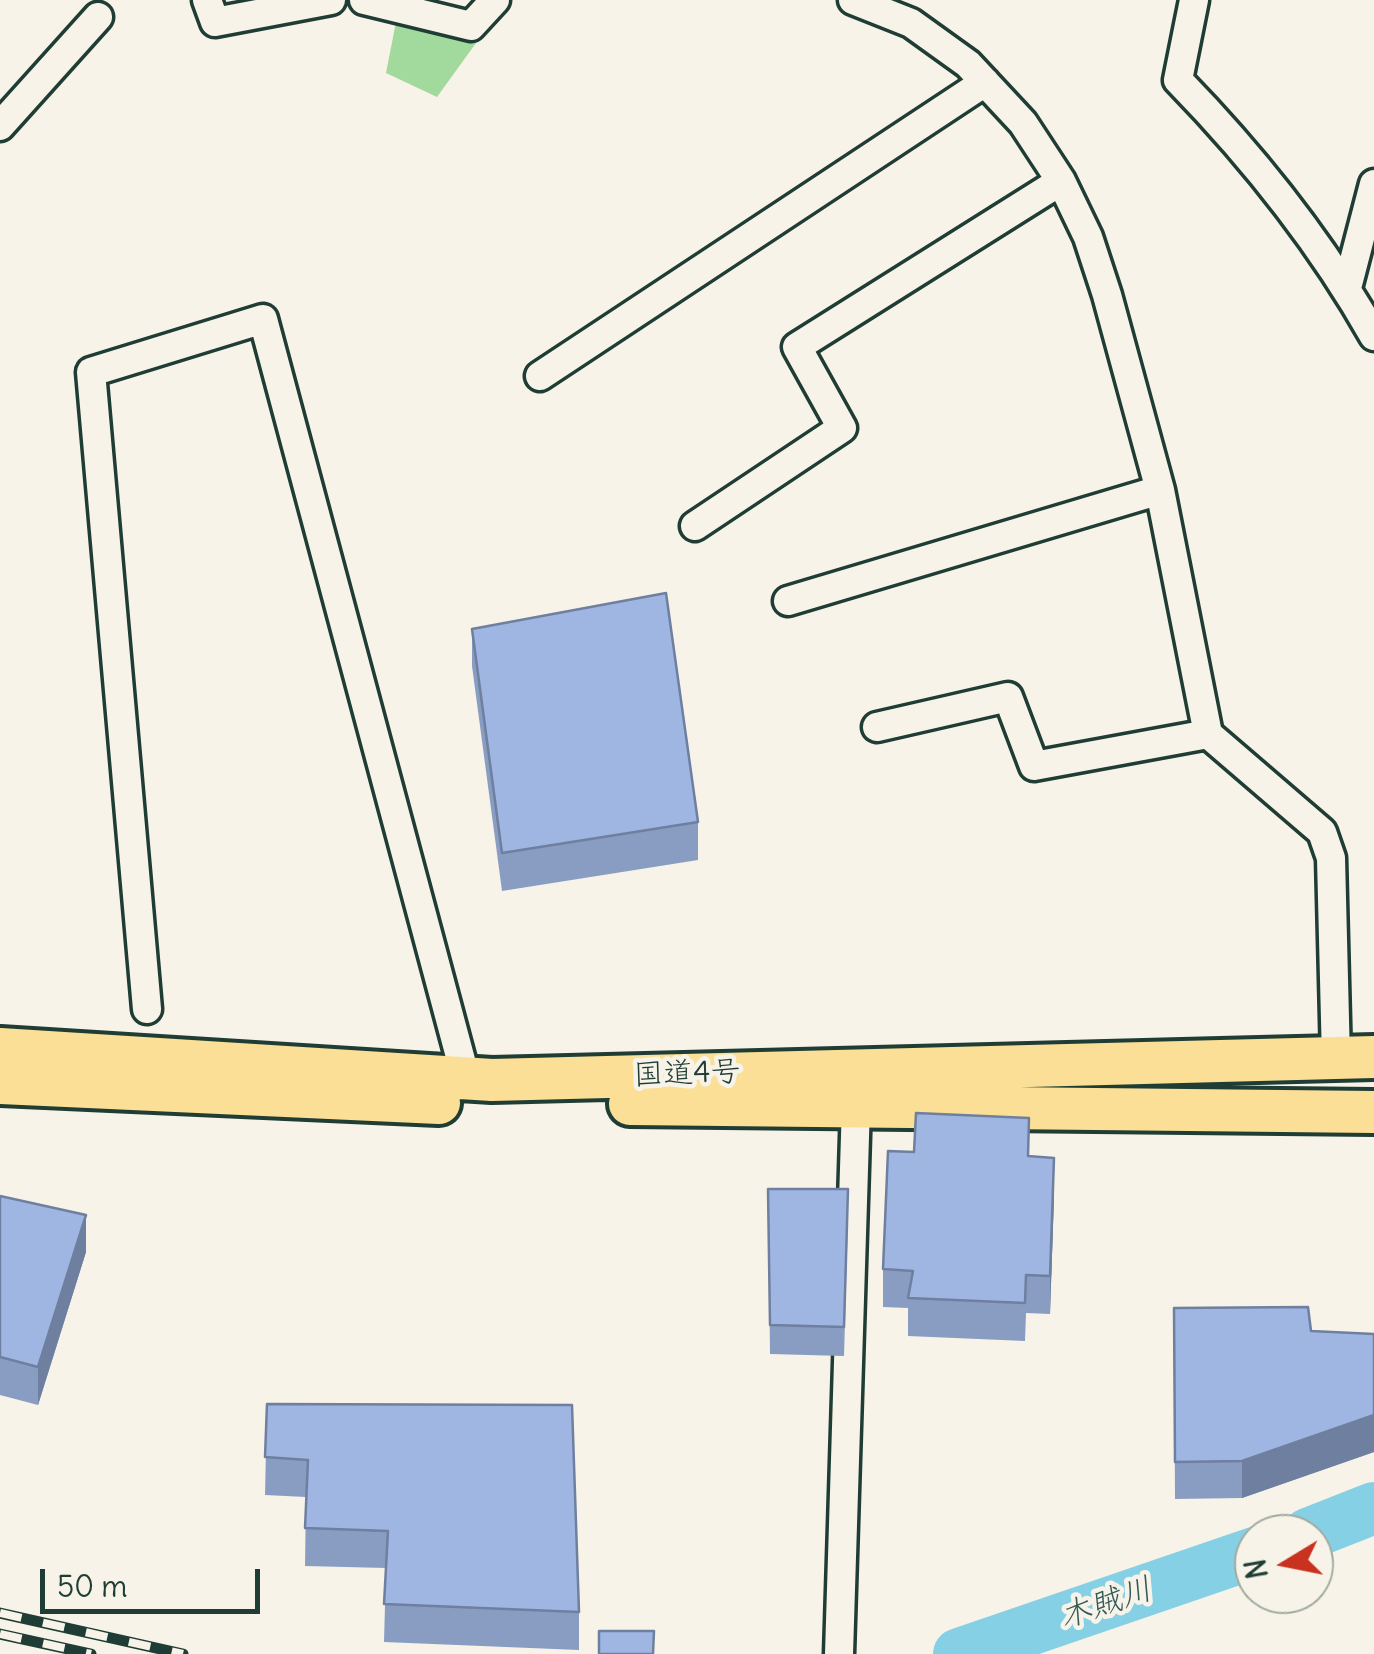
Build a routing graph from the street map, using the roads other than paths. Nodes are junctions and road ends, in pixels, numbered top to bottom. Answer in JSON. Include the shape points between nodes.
{"nodes":[{"id":1,"x":208,"y":0,"type":"edge"},
{"id":2,"x":332,"y":0,"type":"edge"},
{"id":3,"x":364,"y":0,"type":"edge"},
{"id":4,"x":495,"y":0,"type":"edge"},
{"id":5,"x":853,"y":0,"type":"edge"},
{"id":6,"x":1194,"y":0,"type":"edge"},
{"id":7,"x":98,"y":17,"type":"dead end"},
{"id":8,"x":985,"y":82,"type":"junction"},
{"id":9,"x":0,"y":126,"type":"edge"},
{"id":10,"x":1061,"y":180,"type":"junction"},
{"id":11,"x":1374,"y":184,"type":"edge"},
{"id":12,"x":1347,"y":288,"type":"junction"},
{"id":13,"x":1374,"y":336,"type":"edge"},
{"id":14,"x":540,"y":376,"type":"dead end"},
{"id":15,"x":1160,"y":490,"type":"junction"},
{"id":16,"x":695,"y":526,"type":"dead end"},
{"id":17,"x":788,"y":601,"type":"dead end"},
{"id":18,"x":877,"y":727,"type":"dead end"},
{"id":19,"x":1208,"y":734,"type":"junction"},
{"id":20,"x":147,"y":1008,"type":"dead end"},
{"id":21,"x":1355,"y":1059,"type":"edge"},
{"id":22,"x":466,"y":1079,"type":"junction"},
{"id":23,"x":4,"y":1082,"type":"edge"},
{"id":24,"x":856,"y":1104,"type":"junction"},
{"id":25,"x":1374,"y":1112,"type":"edge"},
{"id":26,"x":839,"y":1654,"type":"edge"}],
"edges":[{"from":1,"to":2,"type":"street","via":[[215,22]]},
{"from":3,"to":4,"type":"street","via":[[471,26]]},
{"from":5,"to":8,"type":"street","via":[[911,23]]},
{"from":6,"to":12,"type":"street","via":[[1178,80],[1239,142]]},
{"from":7,"to":9,"type":"street"},
{"from":8,"to":10,"type":"street"},
{"from":8,"to":14,"type":"street"},
{"from":10,"to":15,"type":"street","via":[[1088,237]]},
{"from":10,"to":16,"type":"street","via":[[798,346],[842,428]]},
{"from":11,"to":12,"type":"street"},
{"from":12,"to":13,"type":"street"},
{"from":15,"to":17,"type":"street"},
{"from":15,"to":19,"type":"street"},
{"from":18,"to":19,"type":"street","via":[[1008,697],[1034,766]]},
{"from":19,"to":21,"type":"street","via":[[1322,832],[1331,858]]},
{"from":20,"to":22,"type":"street","via":[[90,372],[263,319]]},
{"from":21,"to":22,"type":"highway","name":"国道4号"},
{"from":22,"to":23,"type":"highway","name":"国道4号"},
{"from":23,"to":24,"type":"highway","name":"国道4号","via":[[378,1103]]},
{"from":24,"to":25,"type":"highway","name":"国道4号"},
{"from":24,"to":26,"type":"street"}]}
